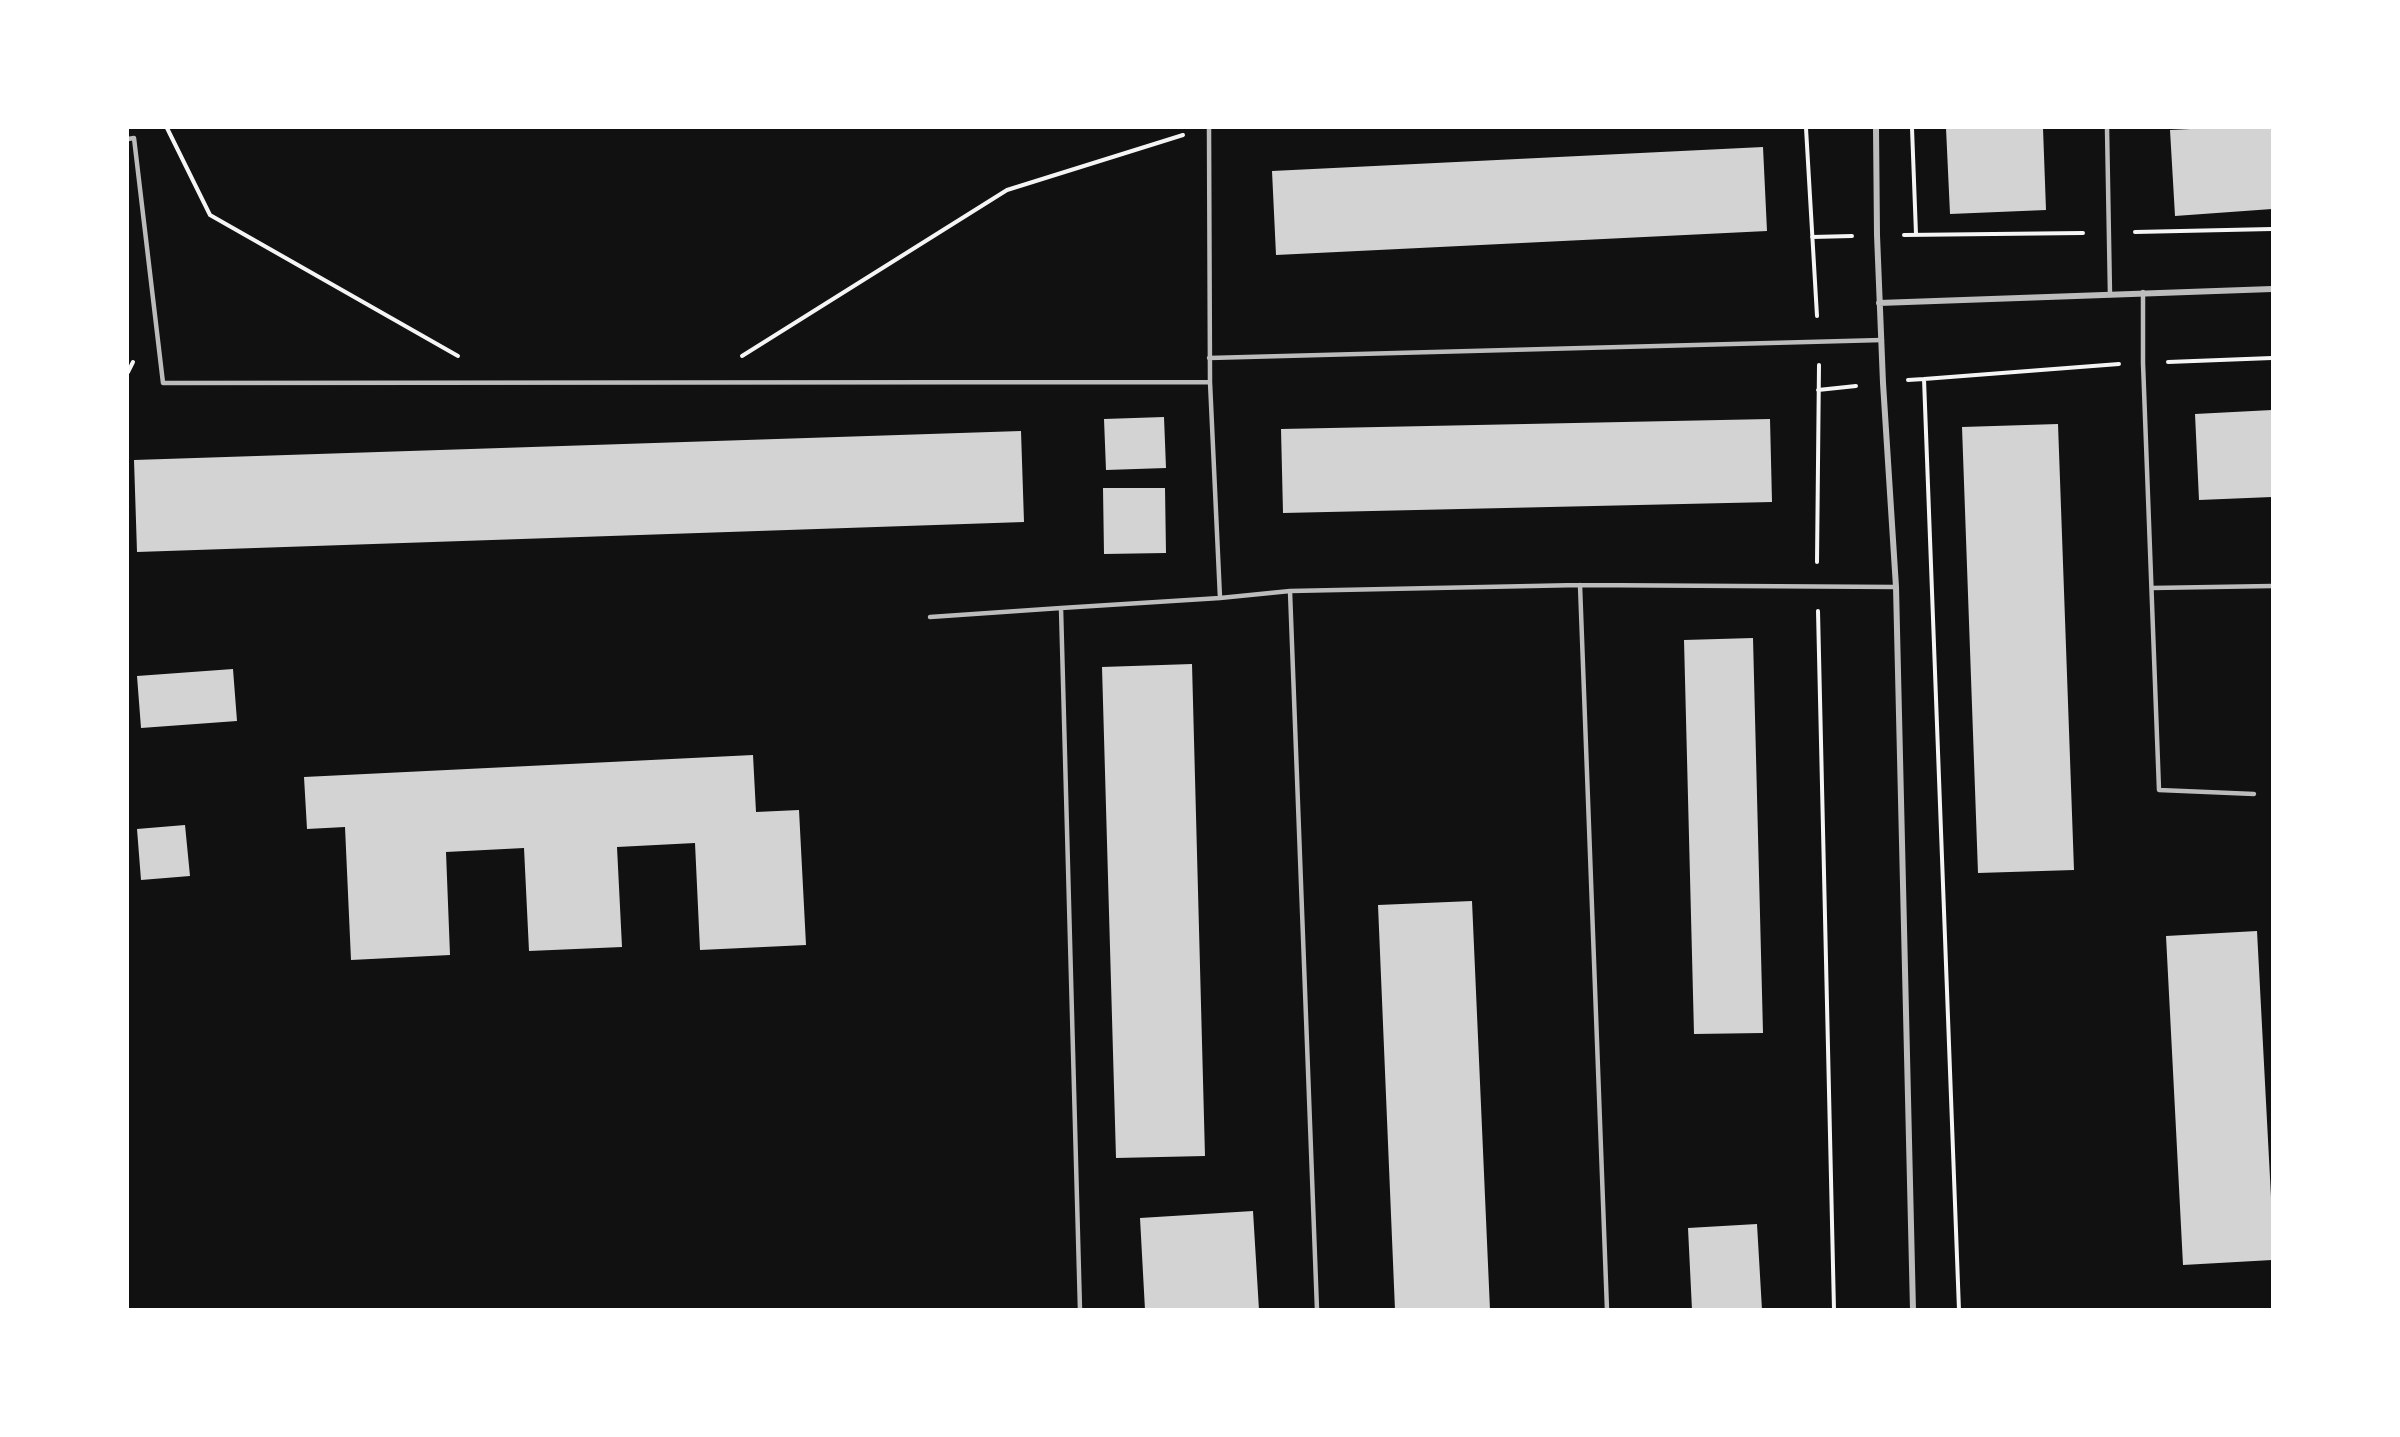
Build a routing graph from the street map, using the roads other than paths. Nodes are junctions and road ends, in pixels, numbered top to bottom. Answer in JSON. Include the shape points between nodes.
{"nodes":[{"id":1,"x":1209,"y":128,"type":"edge"},
{"id":2,"x":1876,"y":128,"type":"edge"},
{"id":3,"x":2107,"y":128,"type":"edge"},
{"id":4,"x":128,"y":138,"type":"edge"},
{"id":5,"x":2272,"y":289,"type":"edge"},
{"id":6,"x":2143,"y":292,"type":"junction"},
{"id":7,"x":2110,"y":295,"type":"junction"},
{"id":8,"x":1879,"y":303,"type":"junction"},
{"id":9,"x":1882,"y":340,"type":"junction"},
{"id":10,"x":1209,"y":358,"type":"junction"},
{"id":11,"x":1210,"y":382,"type":"junction"},
{"id":12,"x":1580,"y":585,"type":"junction"},
{"id":13,"x":2272,"y":586,"type":"edge"},
{"id":14,"x":1896,"y":587,"type":"junction"},
{"id":15,"x":2152,"y":588,"type":"junction"},
{"id":16,"x":1290,"y":591,"type":"junction"},
{"id":17,"x":1220,"y":598,"type":"junction"},
{"id":18,"x":1061,"y":608,"type":"junction"},
{"id":19,"x":930,"y":617,"type":"dead end"},
{"id":20,"x":2254,"y":794,"type":"dead end"},
{"id":21,"x":1080,"y":1310,"type":"edge"},
{"id":22,"x":1317,"y":1310,"type":"edge"},
{"id":23,"x":1607,"y":1310,"type":"edge"},
{"id":24,"x":1913,"y":1310,"type":"edge"}],
"edges":[{"from":1,"to":10,"type":"lane"},
{"from":2,"to":8,"type":"street"},
{"from":3,"to":7,"type":"lane"},
{"from":4,"to":11,"type":"lane","via":[[134,138],[163,383]]},
{"from":5,"to":6,"type":"street"},
{"from":6,"to":7,"type":"street"},
{"from":6,"to":15,"type":"lane"},
{"from":7,"to":8,"type":"street"},
{"from":8,"to":9,"type":"street"},
{"from":9,"to":10,"type":"lane"},
{"from":9,"to":14,"type":"street"},
{"from":10,"to":11,"type":"lane"},
{"from":11,"to":17,"type":"lane"},
{"from":12,"to":14,"type":"lane"},
{"from":12,"to":16,"type":"lane"},
{"from":12,"to":23,"type":"lane"},
{"from":13,"to":15,"type":"lane"},
{"from":14,"to":24,"type":"street"},
{"from":15,"to":20,"type":"lane","via":[[2159,790]]},
{"from":16,"to":17,"type":"lane"},
{"from":16,"to":22,"type":"lane"},
{"from":17,"to":18,"type":"lane"},
{"from":18,"to":19,"type":"lane"},
{"from":18,"to":21,"type":"lane"}]}
